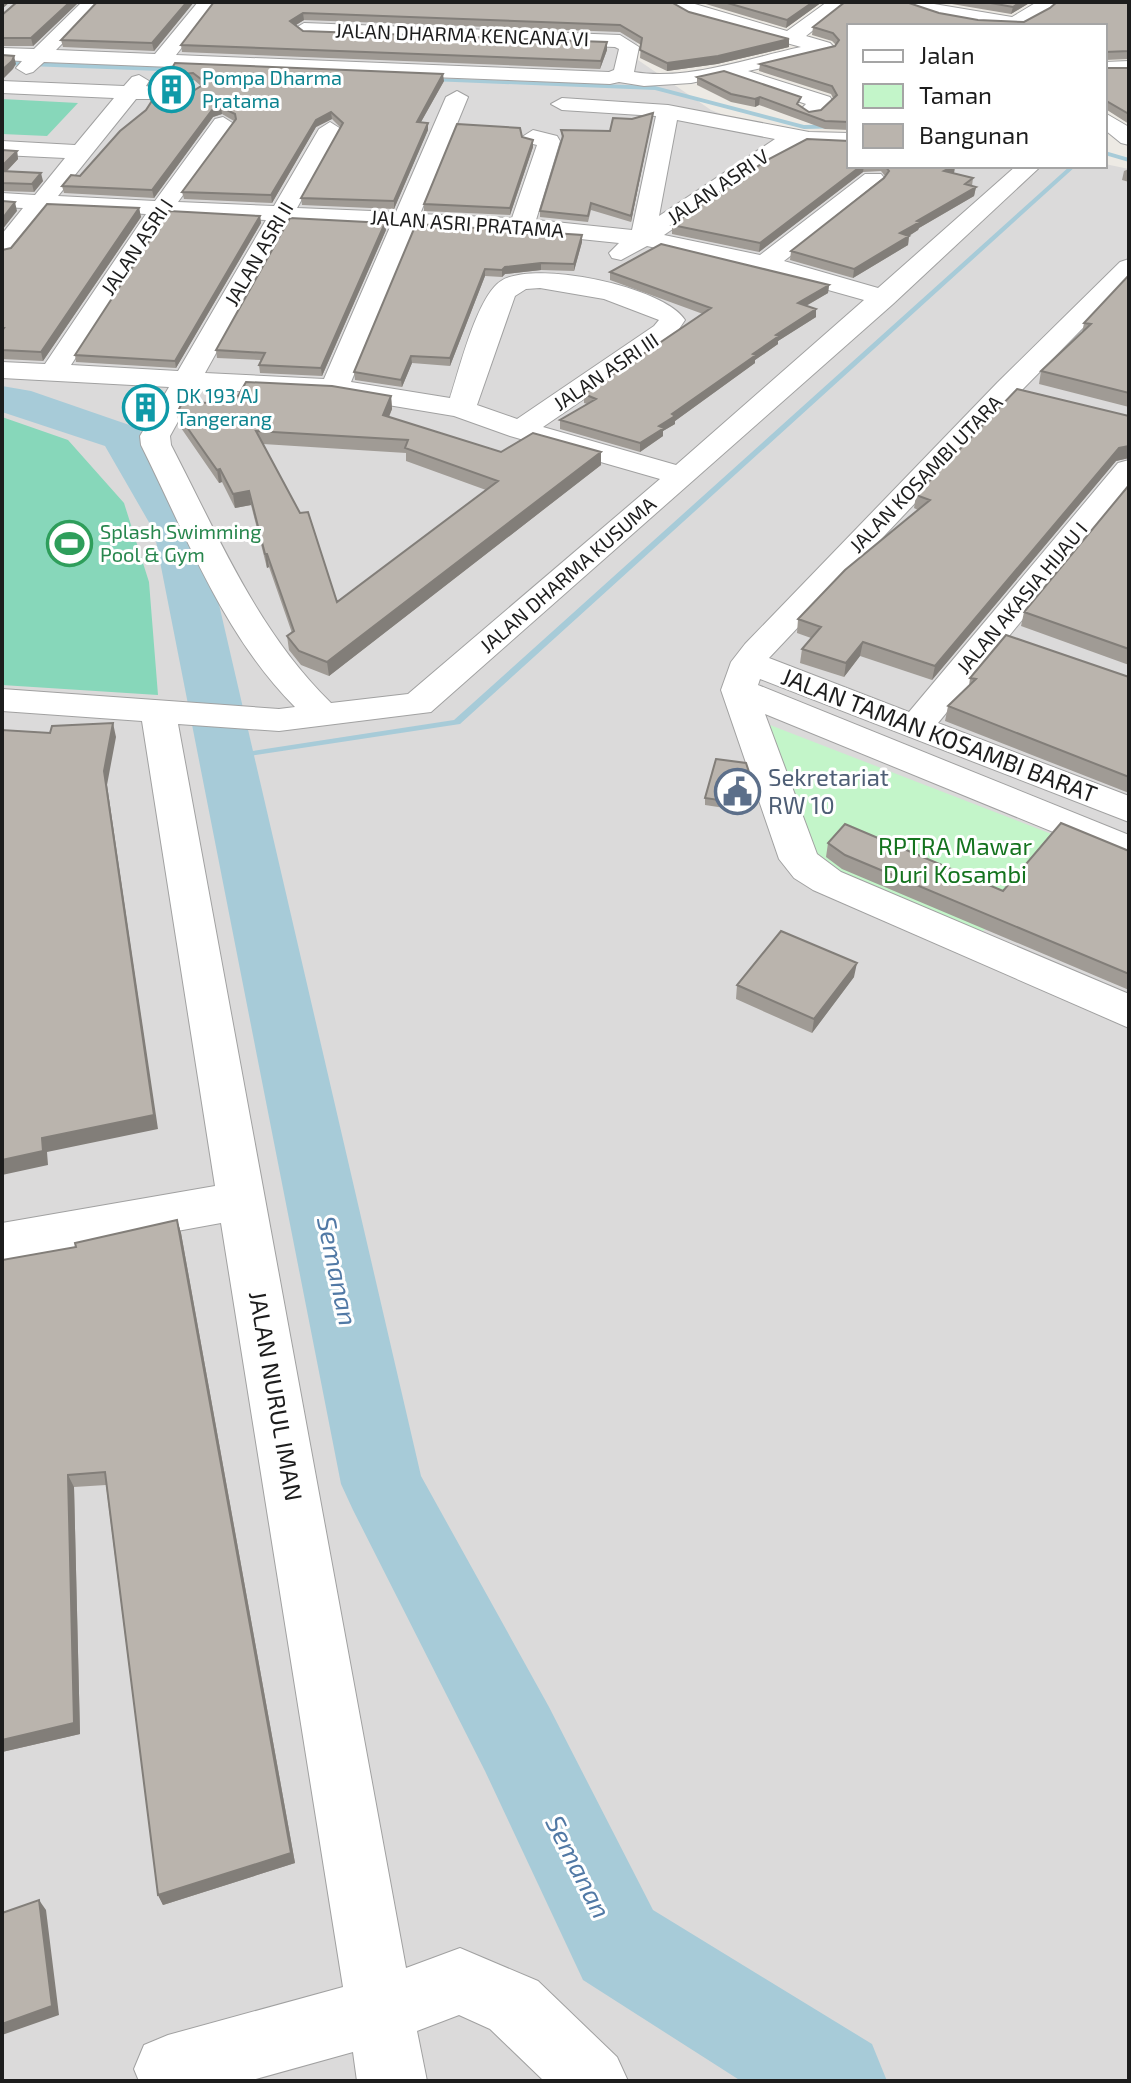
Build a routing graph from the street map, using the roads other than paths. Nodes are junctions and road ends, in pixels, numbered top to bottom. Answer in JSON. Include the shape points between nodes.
{"nodes":[{"id":1,"x":93,"y":2,"type":"edge"},
{"id":2,"x":208,"y":2,"type":"edge"},
{"id":3,"x":672,"y":2,"type":"edge"},
{"id":4,"x":839,"y":2,"type":"edge"},
{"id":5,"x":909,"y":2,"type":"edge"},
{"id":6,"x":1050,"y":2,"type":"edge"},
{"id":7,"x":316,"y":11,"type":"edge"},
{"id":8,"x":420,"y":12,"type":"edge"},
{"id":9,"x":533,"y":16,"type":"edge"},
{"id":10,"x":1007,"y":24,"type":"edge"},
{"id":11,"x":1014,"y":24,"type":"edge"},
{"id":12,"x":304,"y":29,"type":"junction"},
{"id":13,"x":409,"y":33,"type":"junction"},
{"id":14,"x":517,"y":37,"type":"junction"},
{"id":15,"x":792,"y":37,"type":"junction"},
{"id":16,"x":825,"y":48,"type":"junction"},
{"id":17,"x":847,"y":49,"type":"edge"},
{"id":18,"x":2,"y":54,"type":"edge"},
{"id":19,"x":39,"y":55,"type":"junction"},
{"id":20,"x":160,"y":61,"type":"junction"},
{"id":21,"x":279,"y":65,"type":"junction"},
{"id":22,"x":1129,"y":67,"type":"edge"},
{"id":23,"x":1107,"y":68,"type":"edge"},
{"id":24,"x":723,"y":69,"type":"junction"},
{"id":25,"x":621,"y":76,"type":"junction"},
{"id":26,"x":10,"y":80,"type":"edge"},
{"id":27,"x":135,"y":87,"type":"junction"},
{"id":28,"x":171,"y":88,"type":"edge"},
{"id":29,"x":457,"y":97,"type":"dead end"},
{"id":30,"x":547,"y":103,"type":"dead end"},
{"id":31,"x":668,"y":111,"type":"junction"},
{"id":32,"x":810,"y":111,"type":"edge"},
{"id":33,"x":223,"y":124,"type":"dead end"},
{"id":34,"x":330,"y":129,"type":"dead end"},
{"id":35,"x":794,"y":136,"type":"junction"},
{"id":36,"x":533,"y":137,"type":"edge"},
{"id":37,"x":847,"y":140,"type":"edge"},
{"id":38,"x":2,"y":148,"type":"edge"},
{"id":39,"x":82,"y":152,"type":"junction"},
{"id":40,"x":1028,"y":168,"type":"edge"},
{"id":41,"x":873,"y":179,"type":"dead end"},
{"id":42,"x":2,"y":200,"type":"edge"},
{"id":43,"x":42,"y":201,"type":"junction"},
{"id":44,"x":163,"y":206,"type":"junction"},
{"id":45,"x":283,"y":213,"type":"junction"},
{"id":46,"x":406,"y":219,"type":"junction"},
{"id":47,"x":522,"y":226,"type":"junction"},
{"id":48,"x":643,"y":238,"type":"junction"},
{"id":49,"x":2,"y":250,"type":"edge"},
{"id":50,"x":765,"y":264,"type":"junction"},
{"id":51,"x":1129,"y":267,"type":"edge"},
{"id":52,"x":576,"y":284,"type":"junction"},
{"id":53,"x":884,"y":298,"type":"junction"},
{"id":54,"x":2,"y":370,"type":"edge"},
{"id":55,"x":53,"y":372,"type":"junction"},
{"id":56,"x":187,"y":380,"type":"junction"},
{"id":57,"x":334,"y":388,"type":"junction"},
{"id":58,"x":1008,"y":388,"type":"junction"},
{"id":59,"x":1042,"y":397,"type":"edge"},
{"id":60,"x":461,"y":409,"type":"junction"},
{"id":61,"x":520,"y":430,"type":"junction"},
{"id":62,"x":1129,"y":469,"type":"edge"},
{"id":63,"x":682,"y":476,"type":"junction"},
{"id":64,"x":744,"y":676,"type":"junction"},
{"id":65,"x":2,"y":700,"type":"edge"},
{"id":66,"x":166,"y":712,"type":"junction"},
{"id":67,"x":324,"y":716,"type":"junction"},
{"id":68,"x":916,"y":727,"type":"junction"},
{"id":69,"x":1129,"y":810,"type":"edge"},
{"id":70,"x":1129,"y":850,"type":"edge"},
{"id":71,"x":1129,"y":1012,"type":"edge"},
{"id":72,"x":241,"y":1200,"type":"junction"},
{"id":73,"x":2,"y":1243,"type":"edge"},
{"id":74,"x":380,"y":2011,"type":"junction"},
{"id":75,"x":168,"y":2069,"type":"dead end"},
{"id":76,"x":392,"y":2081,"type":"edge"},
{"id":77,"x":593,"y":2081,"type":"edge"}],
"edges":[{"from":1,"to":19,"type":"street"},
{"from":2,"to":20,"type":"street"},
{"from":3,"to":15,"type":"street"},
{"from":4,"to":15,"type":"street"},
{"from":5,"to":10,"type":"street"},
{"from":6,"to":11,"type":"street"},
{"from":7,"to":12,"type":"street"},
{"from":8,"to":13,"type":"street"},
{"from":9,"to":14,"type":"street"},
{"from":12,"to":13,"type":"street","name":"JALAN DHARMA KENCANA VI"},
{"from":12,"to":21,"type":"street"},
{"from":13,"to":14,"type":"street","name":"JALAN DHARMA KENCANA VI"},
{"from":14,"to":25,"type":"street","name":"JALAN DHARMA KENCANA VI","via":[[620,41],[629,47]]},
{"from":15,"to":16,"type":"street"},
{"from":16,"to":17,"type":"street"},
{"from":16,"to":24,"type":"street"},
{"from":18,"to":19,"type":"street"},
{"from":19,"to":20,"type":"street"},
{"from":19,"to":26,"type":"street"},
{"from":20,"to":21,"type":"street"},
{"from":21,"to":25,"type":"street"},
{"from":22,"to":23,"type":"street"},
{"from":24,"to":25,"type":"street","via":[[672,80]]},
{"from":24,"to":32,"type":"street","via":[[822,102]]},
{"from":26,"to":27,"type":"street"},
{"from":27,"to":28,"type":"street"},
{"from":27,"to":39,"type":"street"},
{"from":29,"to":46,"type":"street"},
{"from":30,"to":31,"type":"street"},
{"from":31,"to":35,"type":"street"},
{"from":31,"to":48,"type":"street","name":"JALAN ASRI V"},
{"from":33,"to":44,"type":"street","name":"JALAN ASRI I"},
{"from":34,"to":45,"type":"street","name":"JALAN ASRI II"},
{"from":35,"to":37,"type":"street"},
{"from":35,"to":48,"type":"street","name":"JALAN ASRI V"},
{"from":36,"to":47,"type":"street","via":[[549,141]]},
{"from":38,"to":39,"type":"street"},
{"from":39,"to":43,"type":"street"},
{"from":40,"to":53,"type":"street","name":"JALAN DHARMA KUSUMA"},
{"from":41,"to":50,"type":"street"},
{"from":42,"to":43,"type":"street","name":"JALAN ASRI PRATAMA"},
{"from":43,"to":44,"type":"street","name":"JALAN ASRI PRATAMA"},
{"from":43,"to":49,"type":"street"},
{"from":44,"to":45,"type":"street","name":"JALAN ASRI PRATAMA"},
{"from":44,"to":55,"type":"street","name":"JALAN ASRI I"},
{"from":45,"to":46,"type":"street","name":"JALAN ASRI PRATAMA"},
{"from":45,"to":56,"type":"street","name":"JALAN ASRI II"},
{"from":46,"to":47,"type":"street","name":"JALAN ASRI PRATAMA"},
{"from":46,"to":57,"type":"street"},
{"from":47,"to":48,"type":"street","name":"JALAN ASRI PRATAMA"},
{"from":48,"to":50,"type":"street","name":"JALAN ASRI PRATAMA"},
{"from":48,"to":52,"type":"street","name":"JALAN ASRI V"},
{"from":50,"to":53,"type":"street","name":"JALAN ASRI PRATAMA"},
{"from":51,"to":58,"type":"street","name":"JALAN KOSAMBI UTARA"},
{"from":52,"to":60,"type":"street","name":"JALAN ASRI III","via":[[519,282],[506,289]]},
{"from":52,"to":61,"type":"street","name":"JALAN ASRI III","via":[[660,309],[672,320],[670,326]]},
{"from":53,"to":63,"type":"street","name":"JALAN DHARMA KUSUMA"},
{"from":54,"to":55,"type":"street"},
{"from":55,"to":56,"type":"street"},
{"from":56,"to":57,"type":"street"},
{"from":56,"to":67,"type":"street","name":"JALAN ASRI II","via":[[158,427],[156,445],[228,591],[297,692]]},
{"from":57,"to":60,"type":"street"},
{"from":58,"to":59,"type":"street"},
{"from":58,"to":64,"type":"street","name":"JALAN KOSAMBI UTARA"},
{"from":60,"to":61,"type":"street"},
{"from":61,"to":63,"type":"street"},
{"from":62,"to":68,"type":"street","name":"JALAN AKASIA HIJAU I","via":[[1010,636]]},
{"from":63,"to":67,"type":"street","name":"JALAN DHARMA KUSUMA","via":[[424,700]]},
{"from":64,"to":68,"type":"street","name":"JALAN TAMAN KOSAMBI BARAT"},
{"from":64,"to":70,"type":"street","name":"JALAN TAMAN KOSAMBI BARAT"},
{"from":64,"to":71,"type":"street","via":[[799,859],[808,869]]},
{"from":65,"to":66,"type":"street","name":"JALAN DHARMA KUSUMA"},
{"from":66,"to":67,"type":"street","name":"JALAN DHARMA KUSUMA","via":[[279,720]]},
{"from":66,"to":72,"type":"street","name":"JALAN NURUL IMAN"},
{"from":68,"to":69,"type":"street","name":"JALAN TAMAN KOSAMBI BARAT"},
{"from":72,"to":73,"type":"street"},
{"from":72,"to":74,"type":"street","name":"JALAN NURUL IMAN"},
{"from":74,"to":75,"type":"street"},
{"from":74,"to":76,"type":"street","name":"JALAN NURUL IMAN"},
{"from":74,"to":77,"type":"street","via":[[460,1981],[514,2005]]}]}
